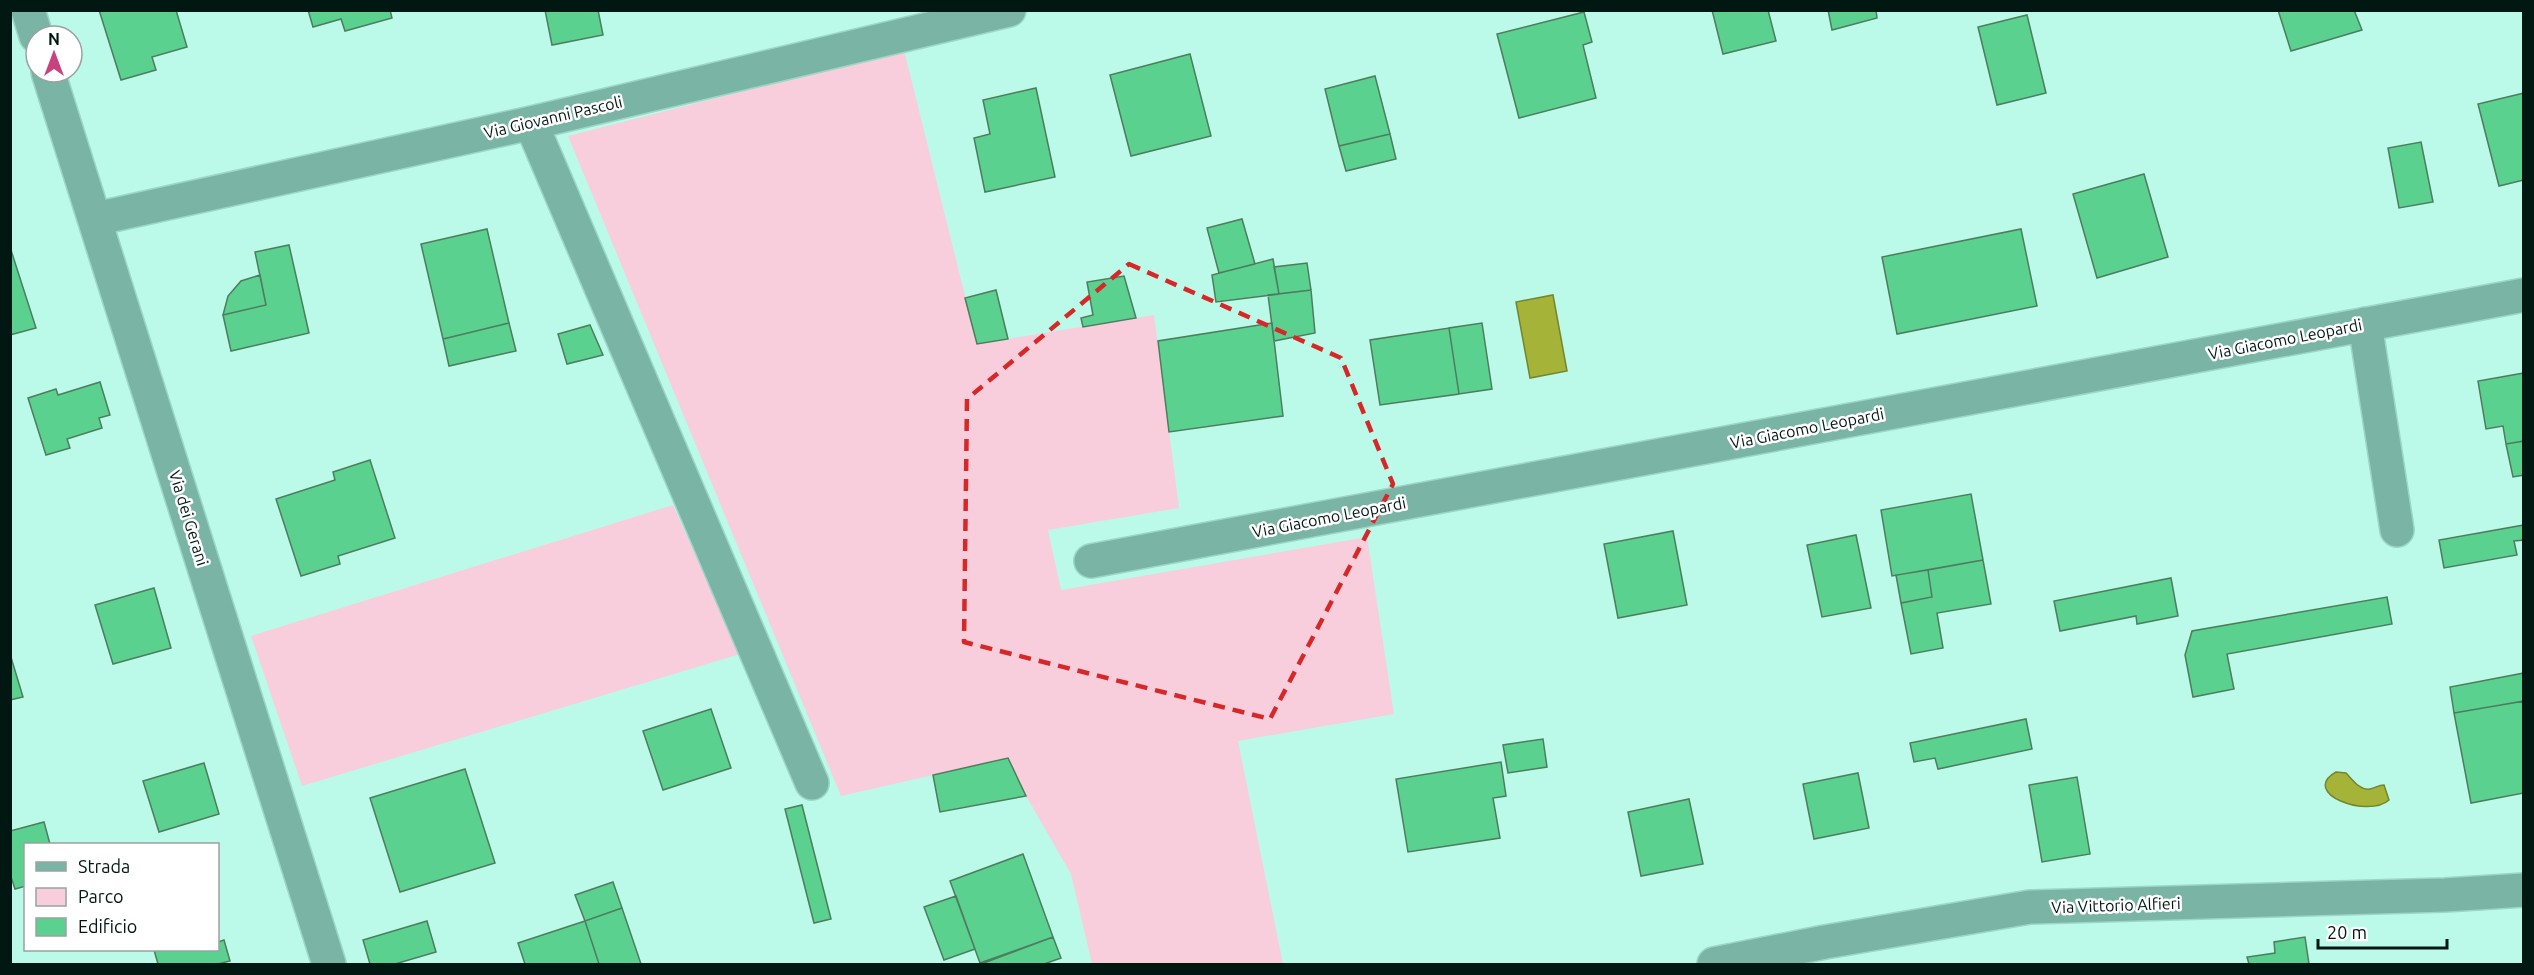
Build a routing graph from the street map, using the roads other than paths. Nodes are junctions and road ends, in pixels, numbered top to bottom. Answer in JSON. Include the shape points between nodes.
{"nodes":[{"id":1,"x":1009,"y":10,"type":"edge"},
{"id":2,"x":52,"y":84,"type":"edge"},
{"id":3,"x":531,"y":123,"type":"junction"},
{"id":4,"x":96,"y":219,"type":"junction"},
{"id":5,"x":2523,"y":296,"type":"edge"},
{"id":6,"x":2365,"y":324,"type":"junction"},
{"id":7,"x":2397,"y":530,"type":"dead end"},
{"id":8,"x":1091,"y":561,"type":"dead end"},
{"id":9,"x":812,"y":783,"type":"dead end"},
{"id":10,"x":2523,"y":890,"type":"edge"},
{"id":11,"x":329,"y":964,"type":"edge"},
{"id":12,"x":1714,"y":964,"type":"edge"}],
"edges":[{"from":1,"to":3,"type":"street","name":"Via Giovanni Pascoli"},
{"from":2,"to":4,"type":"street","name":"Via dei Gerani"},
{"from":3,"to":4,"type":"street","name":"Via Giovanni Pascoli"},
{"from":3,"to":9,"type":"street"},
{"from":4,"to":11,"type":"street","name":"Via dei Gerani"},
{"from":5,"to":6,"type":"street","name":"Via Giacomo Leopardi"},
{"from":6,"to":7,"type":"street"},
{"from":6,"to":8,"type":"street","name":"Via Giacomo Leopardi"},
{"from":10,"to":12,"type":"street","name":"Via Vittorio Alfieri","via":[[2030,907]]}]}
